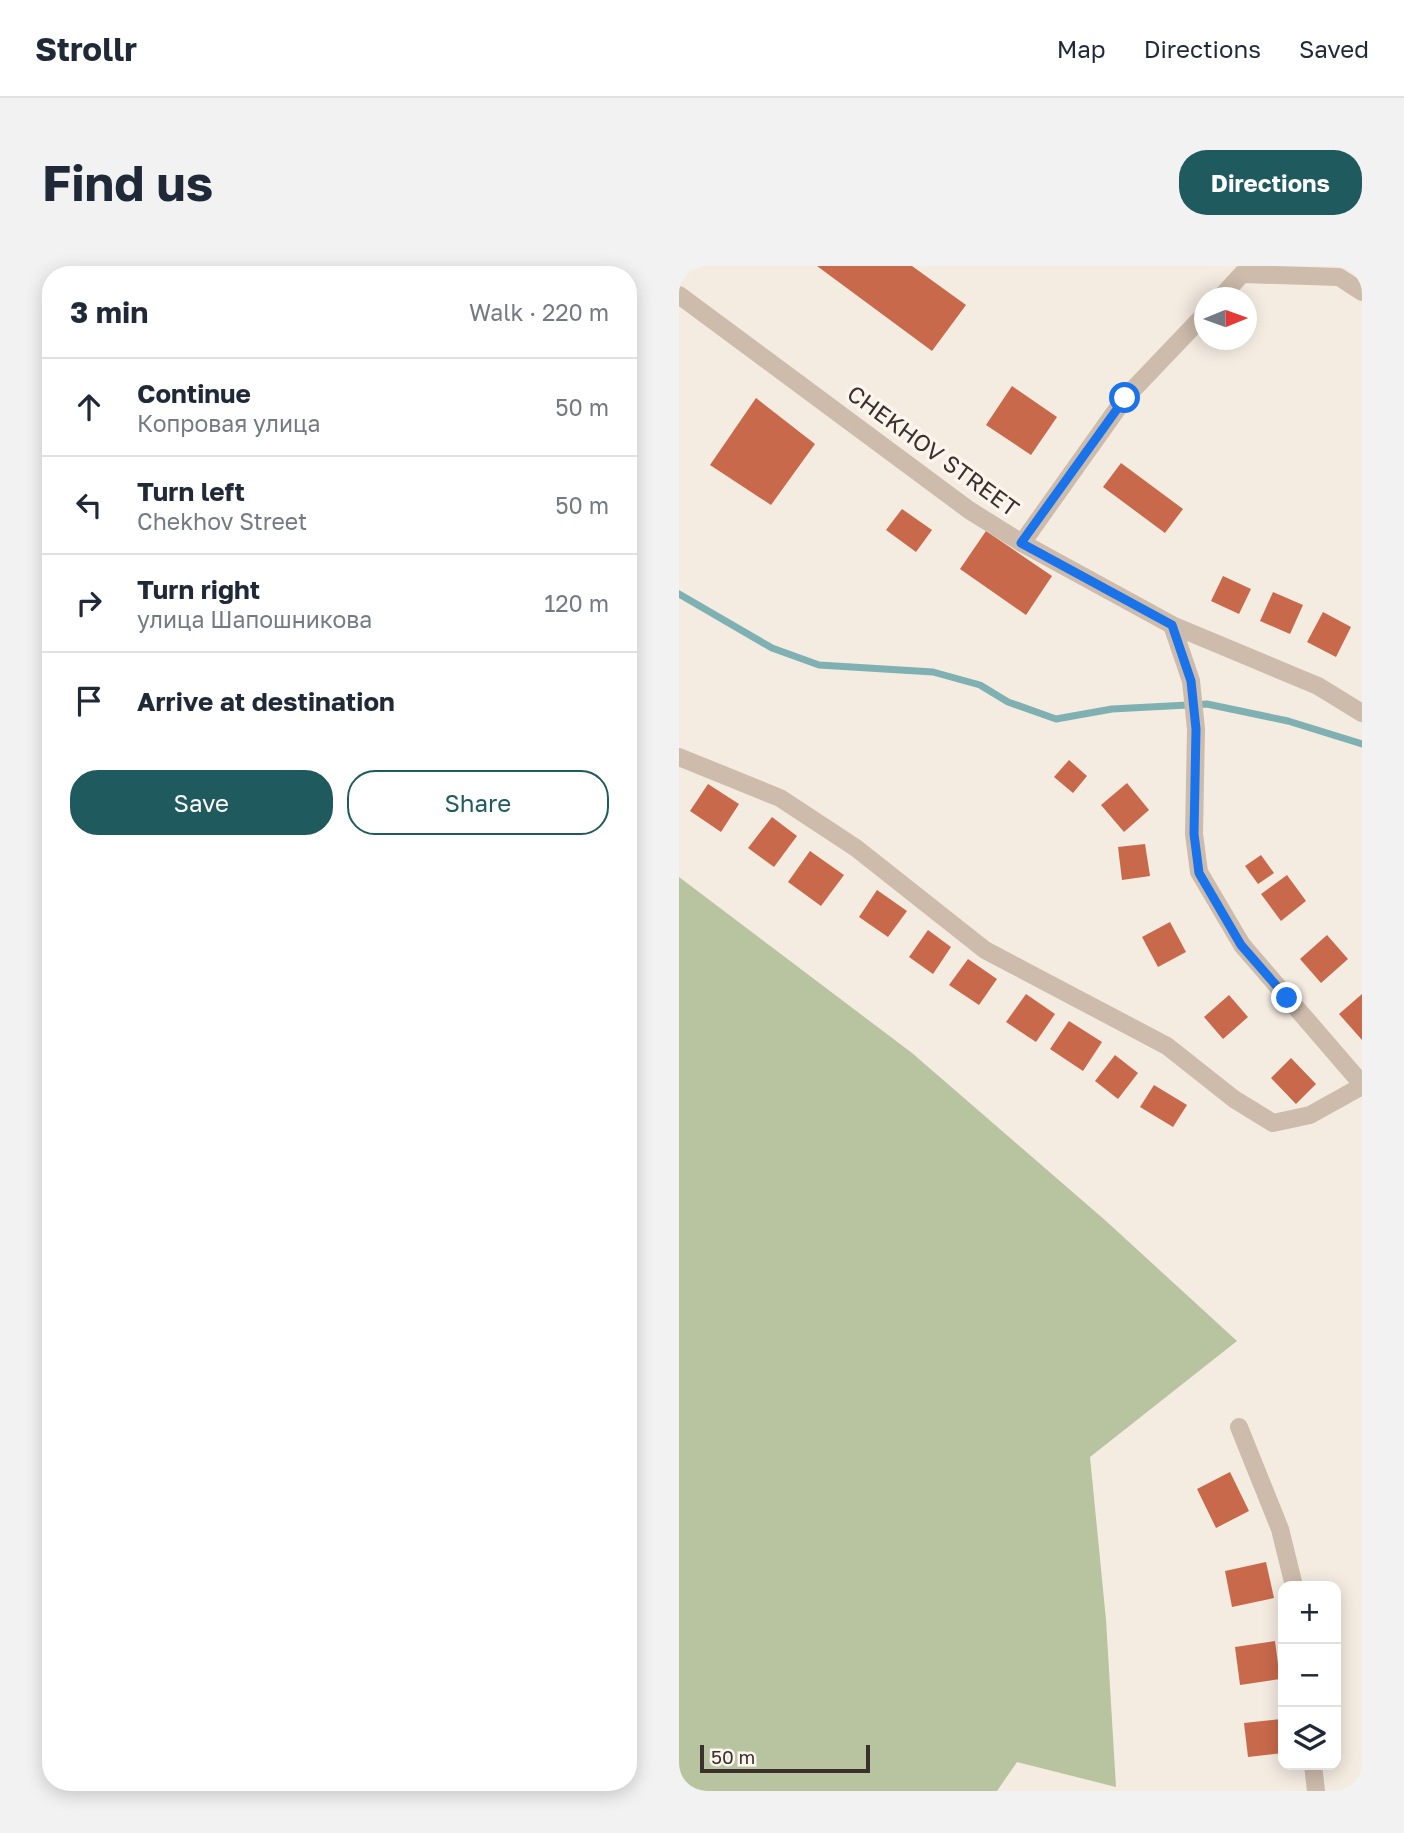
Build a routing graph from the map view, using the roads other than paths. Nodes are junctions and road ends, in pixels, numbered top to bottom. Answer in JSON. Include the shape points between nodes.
{"nodes":[{"id":1,"x":1230,"y":287,"type":"edge"},
{"id":2,"x":1362,"y":292,"type":"edge"},
{"id":3,"x":679,"y":295,"type":"edge"},
{"id":4,"x":1194,"y":326,"type":"edge"},
{"id":5,"x":1021,"y":543,"type":"junction"},
{"id":6,"x":1172,"y":625,"type":"junction"},
{"id":7,"x":1362,"y":713,"type":"edge"},
{"id":8,"x":679,"y":757,"type":"edge"},
{"id":9,"x":1362,"y":1085,"type":"edge"},
{"id":10,"x":1239,"y":1427,"type":"dead end"},
{"id":11,"x":1293,"y":1581,"type":"edge"},
{"id":12,"x":1313,"y":1770,"type":"edge"},
{"id":13,"x":1315,"y":1791,"type":"edge"}],
"edges":[{"from":1,"to":2,"type":"street","via":[[1242,274],[1339,277]]},
{"from":3,"to":5,"type":"street","name":"CHEKHOV STREET","via":[[969,510]]},
{"from":4,"to":5,"type":"street","via":[[1125,398]]},
{"from":5,"to":6,"type":"street","name":"CHEKHOV STREET"},
{"from":6,"to":7,"type":"street","name":"CHEKHOV STREET","via":[[1318,686]]},
{"from":6,"to":9,"type":"street","via":[[1191,681],[1199,873],[1241,945]]},
{"from":8,"to":9,"type":"street","via":[[780,798],[856,848],[985,950],[1167,1046],[1273,1123],[1310,1115]]},
{"from":10,"to":11,"type":"street","via":[[1280,1528]]},
{"from":12,"to":13,"type":"street"}]}
